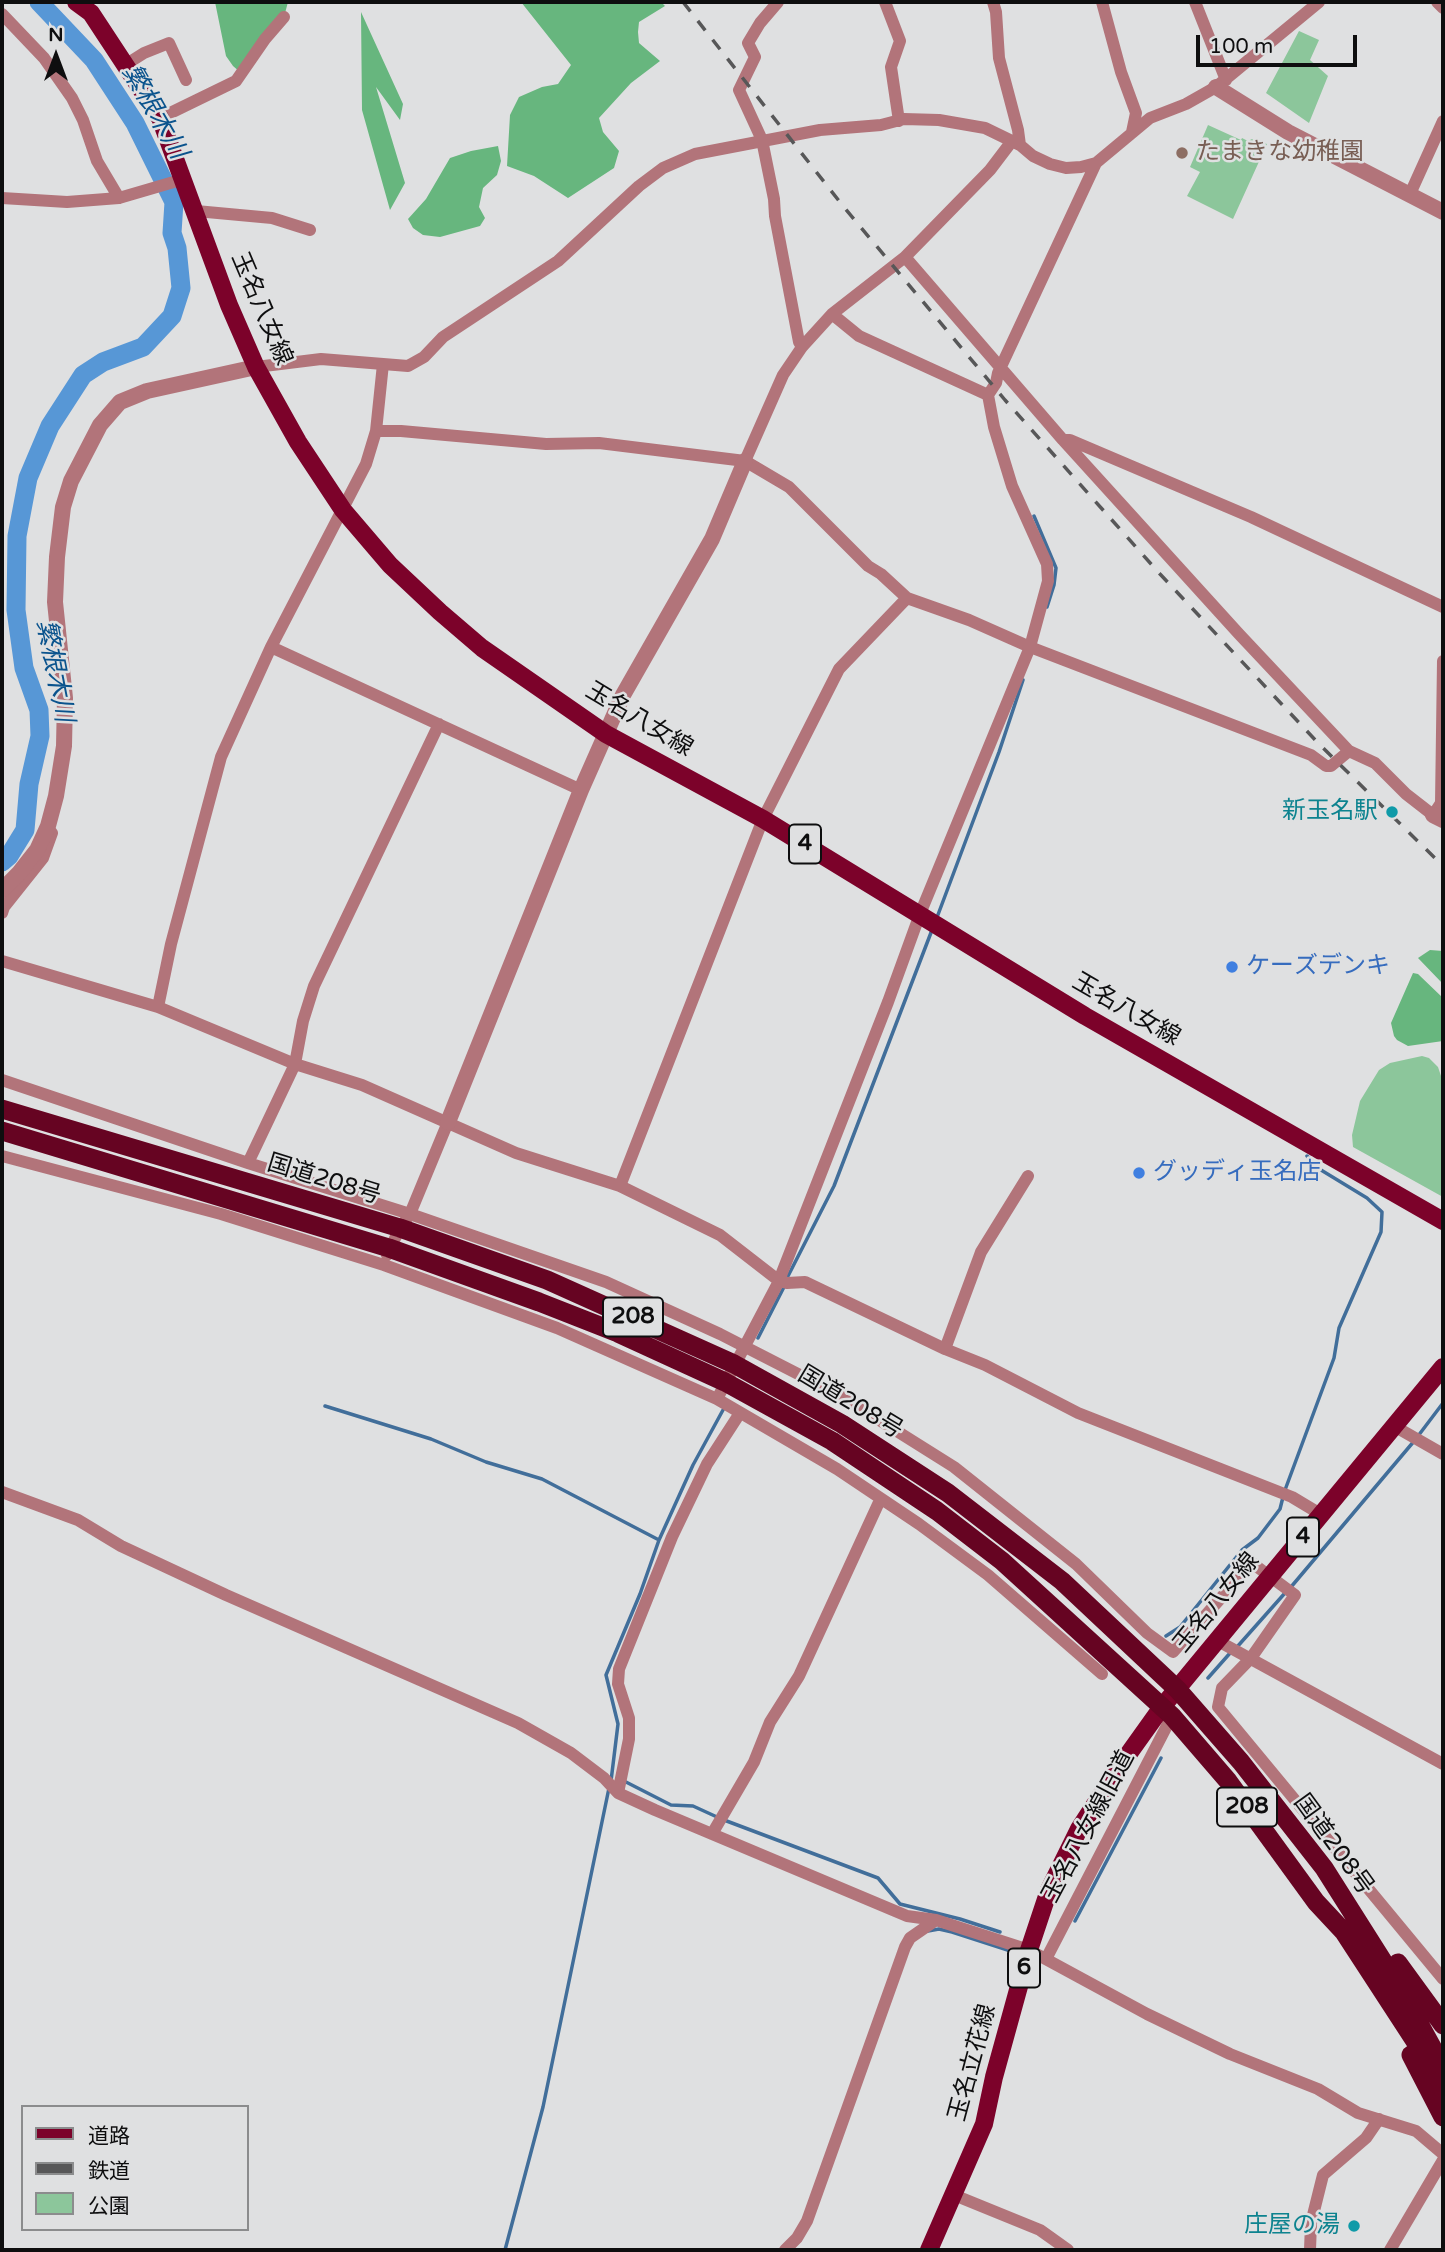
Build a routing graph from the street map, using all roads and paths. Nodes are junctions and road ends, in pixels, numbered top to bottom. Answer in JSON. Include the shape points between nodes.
{"nodes":[{"id":1,"x":76,"y":2,"type":"edge"},
{"id":2,"x":778,"y":2,"type":"edge"},
{"id":3,"x":885,"y":2,"type":"edge"},
{"id":4,"x":992,"y":2,"type":"edge"},
{"id":5,"x":1102,"y":2,"type":"edge"},
{"id":6,"x":1195,"y":2,"type":"edge"},
{"id":7,"x":1319,"y":2,"type":"edge"},
{"id":8,"x":1437,"y":2,"type":"edge"},
{"id":9,"x":1443,"y":8,"type":"edge"},
{"id":10,"x":2,"y":14,"type":"edge"},
{"id":11,"x":284,"y":17,"type":"dead end"},
{"id":12,"x":125,"y":65,"type":"junction"},
{"id":13,"x":186,"y":80,"type":"dead end"},
{"id":14,"x":1221,"y":83,"type":"junction"},
{"id":15,"x":160,"y":118,"type":"junction"},
{"id":16,"x":900,"y":121,"type":"junction"},
{"id":17,"x":1443,"y":121,"type":"edge"},
{"id":18,"x":1132,"y":132,"type":"junction"},
{"id":19,"x":762,"y":140,"type":"junction"},
{"id":20,"x":1016,"y":143,"type":"junction"},
{"id":21,"x":1096,"y":163,"type":"junction"},
{"id":22,"x":179,"y":181,"type":"junction"},
{"id":23,"x":1410,"y":194,"type":"junction"},
{"id":24,"x":125,"y":197,"type":"junction"},
{"id":25,"x":2,"y":198,"type":"edge"},
{"id":26,"x":196,"y":211,"type":"junction"},
{"id":27,"x":1443,"y":212,"type":"edge"},
{"id":28,"x":310,"y":230,"type":"dead end"},
{"id":29,"x":905,"y":257,"type":"junction"},
{"id":30,"x":832,"y":314,"type":"junction"},
{"id":31,"x":802,"y":346,"type":"junction"},
{"id":32,"x":383,"y":364,"type":"junction"},
{"id":33,"x":256,"y":367,"type":"junction"},
{"id":34,"x":1000,"y":368,"type":"junction"},
{"id":35,"x":988,"y":395,"type":"junction"},
{"id":36,"x":376,"y":431,"type":"junction"},
{"id":37,"x":1063,"y":440,"type":"junction"},
{"id":38,"x":745,"y":461,"type":"junction"},
{"id":39,"x":343,"y":510,"type":"junction"},
{"id":40,"x":907,"y":598,"type":"junction"},
{"id":41,"x":1443,"y":607,"type":"edge"},
{"id":42,"x":271,"y":647,"type":"junction"},
{"id":43,"x":1030,"y":647,"type":"junction"},
{"id":44,"x":1443,"y":661,"type":"edge"},
{"id":45,"x":439,"y":724,"type":"junction"},
{"id":46,"x":606,"y":734,"type":"junction"},
{"id":47,"x":1349,"y":751,"type":"junction"},
{"id":48,"x":581,"y":790,"type":"junction"},
{"id":49,"x":1438,"y":817,"type":"edge"},
{"id":50,"x":763,"y":819,"type":"junction"},
{"id":51,"x":48,"y":826,"type":"junction"},
{"id":52,"x":2,"y":890,"type":"edge"},
{"id":53,"x":2,"y":913,"type":"edge"},
{"id":54,"x":920,"y":914,"type":"junction"},
{"id":55,"x":2,"y":961,"type":"edge"},
{"id":56,"x":158,"y":1007,"type":"junction"},
{"id":57,"x":295,"y":1064,"type":"junction"},
{"id":58,"x":2,"y":1080,"type":"edge"},
{"id":59,"x":2,"y":1109,"type":"edge"},
{"id":60,"x":448,"y":1122,"type":"junction"},
{"id":61,"x":2,"y":1131,"type":"edge"},
{"id":62,"x":2,"y":1156,"type":"edge"},
{"id":63,"x":248,"y":1163,"type":"junction"},
{"id":64,"x":1028,"y":1177,"type":"dead end"},
{"id":65,"x":620,"y":1186,"type":"junction"},
{"id":66,"x":405,"y":1221,"type":"junction"},
{"id":67,"x":1443,"y":1221,"type":"edge"},
{"id":68,"x":387,"y":1257,"type":"junction"},
{"id":69,"x":778,"y":1280,"type":"junction"},
{"id":70,"x":744,"y":1347,"type":"junction"},
{"id":71,"x":945,"y":1349,"type":"junction"},
{"id":72,"x":734,"y":1364,"type":"junction"},
{"id":73,"x":1443,"y":1367,"type":"edge"},
{"id":74,"x":721,"y":1390,"type":"junction"},
{"id":75,"x":740,"y":1413,"type":"junction"},
{"id":76,"x":1394,"y":1426,"type":"junction"},
{"id":77,"x":1443,"y":1454,"type":"edge"},
{"id":78,"x":2,"y":1492,"type":"edge"},
{"id":79,"x":880,"y":1500,"type":"junction"},
{"id":80,"x":1322,"y":1515,"type":"junction"},
{"id":81,"x":1270,"y":1576,"type":"junction"},
{"id":82,"x":1218,"y":1641,"type":"junction"},
{"id":83,"x":1251,"y":1658,"type":"junction"},
{"id":84,"x":1102,"y":1674,"type":"dead end"},
{"id":85,"x":1178,"y":1690,"type":"junction"},
{"id":86,"x":1167,"y":1711,"type":"junction"},
{"id":87,"x":1443,"y":1764,"type":"edge"},
{"id":88,"x":617,"y":1791,"type":"junction"},
{"id":89,"x":712,"y":1834,"type":"junction"},
{"id":90,"x":1324,"y":1868,"type":"junction"},
{"id":91,"x":1317,"y":1902,"type":"junction"},
{"id":92,"x":936,"y":1920,"type":"junction"},
{"id":93,"x":1029,"y":1950,"type":"junction"},
{"id":94,"x":1046,"y":1959,"type":"junction"},
{"id":95,"x":1443,"y":1979,"type":"edge"},
{"id":96,"x":1443,"y":2025,"type":"edge"},
{"id":97,"x":1443,"y":2067,"type":"edge"},
{"id":98,"x":1443,"y":2084,"type":"edge"},
{"id":99,"x":1443,"y":2117,"type":"edge"},
{"id":100,"x":1379,"y":2119,"type":"junction"},
{"id":101,"x":1443,"y":2154,"type":"edge"},
{"id":102,"x":1443,"y":2160,"type":"edge"},
{"id":103,"x":954,"y":2195,"type":"junction"},
{"id":104,"x":785,"y":2250,"type":"edge"},
{"id":105,"x":929,"y":2250,"type":"edge"},
{"id":106,"x":1068,"y":2250,"type":"edge"},
{"id":107,"x":1310,"y":2250,"type":"edge"},
{"id":108,"x":1390,"y":2250,"type":"edge"}],
"edges":[{"from":1,"to":12,"type":"main road","name":"玉名八女線","number":"4","via":[[91,13]]},
{"from":2,"to":19,"type":"street","via":[[748,43],[755,57],[739,90]]},
{"from":3,"to":16,"type":"street","via":[[900,41],[891,67]]},
{"from":4,"to":20,"type":"street","via":[[999,58],[1018,130]]},
{"from":5,"to":18,"type":"street","via":[[1136,113]]},
{"from":6,"to":14,"type":"street"},
{"from":7,"to":14,"type":"street"},
{"from":8,"to":9,"type":"street"},
{"from":10,"to":24,"type":"street","via":[[44,58],[72,98],[97,161]]},
{"from":11,"to":15,"type":"street","via":[[236,81]]},
{"from":12,"to":13,"type":"street","via":[[169,43]]},
{"from":12,"to":15,"type":"main road","name":"玉名八女線","number":"4"},
{"from":14,"to":18,"type":"street","via":[[1150,118]]},
{"from":14,"to":23,"type":"street","via":[[1288,132]]},
{"from":15,"to":22,"type":"main road","name":"玉名八女線","number":"4"},
{"from":16,"to":19,"type":"street"},
{"from":16,"to":20,"type":"street","via":[[939,120],[985,128]]},
{"from":17,"to":23,"type":"street"},
{"from":18,"to":21,"type":"street"},
{"from":19,"to":31,"type":"street"},
{"from":19,"to":32,"type":"street","via":[[695,153],[663,169],[558,261],[443,337],[424,357],[408,366]]},
{"from":20,"to":21,"type":"street","via":[[1050,164],[1066,168]]},
{"from":20,"to":29,"type":"street"},
{"from":21,"to":34,"type":"street"},
{"from":22,"to":24,"type":"street"},
{"from":22,"to":26,"type":"main road","name":"玉名八女線","number":"4"},
{"from":23,"to":27,"type":"street"},
{"from":24,"to":25,"type":"street","via":[[67,202]]},
{"from":26,"to":28,"type":"street","via":[[272,218]]},
{"from":26,"to":33,"type":"main road","name":"玉名八女線","number":"4"},
{"from":29,"to":30,"type":"street"},
{"from":29,"to":34,"type":"street"},
{"from":30,"to":31,"type":"street"},
{"from":30,"to":35,"type":"street","via":[[859,336]]},
{"from":31,"to":38,"type":"street","via":[[783,375]]},
{"from":32,"to":33,"type":"street","via":[[321,359]]},
{"from":32,"to":36,"type":"street"},
{"from":33,"to":39,"type":"main road","name":"玉名八女線","number":"4"},
{"from":33,"to":51,"type":"street","via":[[147,391],[120,402],[100,425],[71,481],[62,519],[55,602],[65,698],[64,746]]},
{"from":34,"to":35,"type":"street"},
{"from":34,"to":37,"type":"street"},
{"from":35,"to":43,"type":"street","via":[[1012,486],[1047,564],[1048,581]]},
{"from":36,"to":38,"type":"street","via":[[546,444],[599,443]]},
{"from":36,"to":39,"type":"street"},
{"from":37,"to":41,"type":"street","via":[[1251,517]]},
{"from":37,"to":47,"type":"street"},
{"from":38,"to":40,"type":"street","via":[[789,487]]},
{"from":38,"to":46,"type":"street","via":[[712,539],[623,695]]},
{"from":39,"to":42,"type":"street"},
{"from":39,"to":46,"type":"main road","name":"玉名八女線","number":"4","via":[[390,565],[472,639]]},
{"from":40,"to":43,"type":"street"},
{"from":40,"to":50,"type":"street","via":[[839,669]]},
{"from":42,"to":45,"type":"street"},
{"from":42,"to":56,"type":"street","via":[[221,757]]},
{"from":43,"to":47,"type":"street","via":[[1311,755],[1326,766]]},
{"from":43,"to":54,"type":"street"},
{"from":44,"to":49,"type":"street"},
{"from":45,"to":48,"type":"street"},
{"from":45,"to":57,"type":"street","via":[[314,986]]},
{"from":46,"to":48,"type":"street"},
{"from":46,"to":50,"type":"main road","name":"玉名八女線","number":"4"},
{"from":47,"to":49,"type":"street","via":[[1375,763]]},
{"from":48,"to":60,"type":"street"},
{"from":50,"to":54,"type":"main road","name":"玉名八女線","number":"4"},
{"from":50,"to":65,"type":"street"},
{"from":51,"to":52,"type":"street","via":[[37,850]]},
{"from":51,"to":53,"type":"street","via":[[52,834],[43,858]]},
{"from":54,"to":67,"type":"main road","name":"玉名八女線","number":"4","via":[[1085,1016]]},
{"from":54,"to":69,"type":"street"},
{"from":55,"to":56,"type":"street"},
{"from":56,"to":57,"type":"street"},
{"from":57,"to":60,"type":"street","via":[[362,1085]]},
{"from":57,"to":63,"type":"street"},
{"from":58,"to":63,"type":"street"},
{"from":59,"to":66,"type":"highway","name":"国道208号","number":"208"},
{"from":60,"to":65,"type":"street","via":[[516,1153]]},
{"from":60,"to":66,"type":"street"},
{"from":61,"to":68,"type":"highway","name":"国道208号","number":"208"},
{"from":62,"to":68,"type":"street"},
{"from":63,"to":66,"type":"street"},
{"from":64,"to":71,"type":"street","via":[[981,1252]]},
{"from":65,"to":69,"type":"street","via":[[720,1235]]},
{"from":66,"to":68,"type":"street"},
{"from":66,"to":70,"type":"street","via":[[606,1282]]},
{"from":66,"to":72,"type":"highway","name":"国道208号","number":"208"},
{"from":68,"to":74,"type":"highway","name":"国道208号","number":"208","via":[[618,1333]]},
{"from":69,"to":70,"type":"street"},
{"from":69,"to":71,"type":"street","via":[[805,1282]]},
{"from":70,"to":72,"type":"street"},
{"from":70,"to":81,"type":"street","via":[[841,1396],[954,1467],[1076,1564],[1147,1633],[1174,1652],[1252,1563]]},
{"from":71,"to":80,"type":"street","via":[[1078,1413],[1292,1497]]},
{"from":72,"to":74,"type":"street"},
{"from":72,"to":85,"type":"highway","name":"国道208号","number":"208","via":[[842,1424],[948,1493],[1062,1581]]},
{"from":73,"to":76,"type":"main road","name":"玉名八女線","number":"4"},
{"from":74,"to":75,"type":"street"},
{"from":74,"to":86,"type":"highway","name":"国道208号","number":"208","via":[[832,1441],[937,1511],[1002,1561]]},
{"from":75,"to":79,"type":"street","via":[[837,1469]]},
{"from":75,"to":88,"type":"street","via":[[707,1464],[672,1537],[619,1669],[629,1738]]},
{"from":76,"to":77,"type":"street"},
{"from":76,"to":80,"type":"main road","name":"玉名八女線","number":"4"},
{"from":78,"to":88,"type":"street","via":[[78,1520],[121,1546],[226,1595],[518,1723],[572,1753]]},
{"from":79,"to":84,"type":"street","via":[[988,1575]]},
{"from":79,"to":89,"type":"street","via":[[799,1676]]},
{"from":80,"to":81,"type":"main road","name":"玉名八女線","number":"4"},
{"from":81,"to":82,"type":"main road","name":"玉名八女線","number":"4"},
{"from":81,"to":83,"type":"street","via":[[1295,1595]]},
{"from":82,"to":83,"type":"street"},
{"from":82,"to":85,"type":"main road","name":"玉名八女線","number":"4"},
{"from":83,"to":87,"type":"street"},
{"from":83,"to":95,"type":"street","via":[[1222,1688],[1218,1707]]},
{"from":85,"to":86,"type":"main road","name":"玉名八女線","number":"4"},
{"from":85,"to":90,"type":"highway","name":"国道208号","number":"208"},
{"from":86,"to":91,"type":"highway","name":"国道208号","number":"208","via":[[1228,1781]]},
{"from":86,"to":93,"type":"main road","name":"玉名立花線","number":"6","via":[[1122,1763],[1079,1829],[1049,1890]]},
{"from":86,"to":94,"type":"street","name":"玉名八女線旧道"},
{"from":88,"to":89,"type":"street"},
{"from":89,"to":92,"type":"street","via":[[907,1916]]},
{"from":90,"to":96,"type":"highway"},
{"from":90,"to":97,"type":"highway","name":"国道208号","number":"208"},
{"from":91,"to":98,"type":"highway","name":"国道208号","number":"208","via":[[1344,1931]]},
{"from":91,"to":99,"type":"highway","via":[[1375,1992]]},
{"from":92,"to":93,"type":"street"},
{"from":92,"to":104,"type":"street","via":[[910,1938],[905,1947],[807,2221]]},
{"from":93,"to":94,"type":"street"},
{"from":93,"to":103,"type":"main road","name":"玉名立花線","number":"6","via":[[984,2124]]},
{"from":94,"to":100,"type":"street","via":[[1230,2054]]},
{"from":100,"to":101,"type":"street","via":[[1416,2131]]},
{"from":100,"to":107,"type":"street","via":[[1366,2138],[1323,2175],[1311,2222]]},
{"from":102,"to":108,"type":"street"},
{"from":103,"to":105,"type":"main road","name":"玉名立花線","number":"6"},
{"from":103,"to":106,"type":"street","via":[[1040,2230]]}]}
